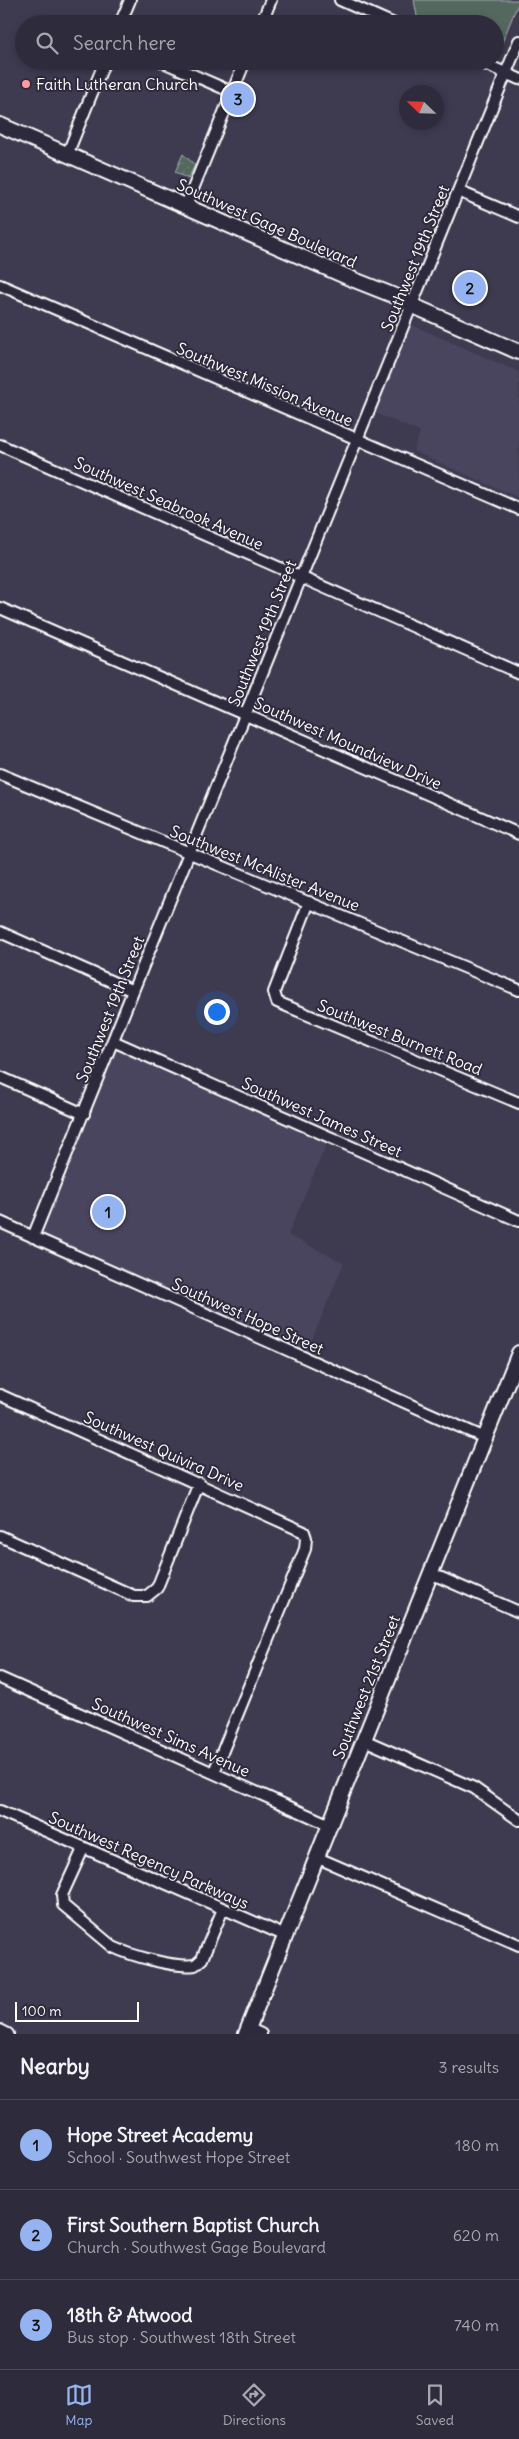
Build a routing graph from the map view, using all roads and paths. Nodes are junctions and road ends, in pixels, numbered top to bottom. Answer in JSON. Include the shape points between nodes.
{"nodes":[{"id":1,"x":130,"y":0,"type":"edge"},
{"id":2,"x":271,"y":0,"type":"edge"},
{"id":3,"x":340,"y":0,"type":"edge"},
{"id":4,"x":124,"y":15,"type":"edge"},
{"id":5,"x":265,"y":15,"type":"edge"},
{"id":6,"x":374,"y":15,"type":"edge"},
{"id":7,"x":519,"y":41,"type":"edge"},
{"id":8,"x":101,"y":70,"type":"edge"},
{"id":9,"x":182,"y":70,"type":"edge"},
{"id":10,"x":241,"y":70,"type":"edge"},
{"id":11,"x":499,"y":70,"type":"edge"},
{"id":12,"x":506,"y":73,"type":"junction"},
{"id":13,"x":519,"y":79,"type":"edge"},
{"id":14,"x":232,"y":92,"type":"junction"},
{"id":15,"x":0,"y":125,"type":"edge"},
{"id":16,"x":67,"y":155,"type":"junction"},
{"id":17,"x":458,"y":191,"type":"junction"},
{"id":18,"x":186,"y":206,"type":"junction"},
{"id":19,"x":519,"y":217,"type":"edge"},
{"id":20,"x":0,"y":285,"type":"edge"},
{"id":21,"x":411,"y":305,"type":"junction"},
{"id":22,"x":519,"y":352,"type":"edge"},
{"id":23,"x":357,"y":440,"type":"junction"},
{"id":24,"x":0,"y":445,"type":"edge"},
{"id":25,"x":519,"y":509,"type":"edge"},
{"id":26,"x":301,"y":578,"type":"junction"},
{"id":27,"x":0,"y":608,"type":"edge"},
{"id":28,"x":519,"y":673,"type":"edge"},
{"id":29,"x":245,"y":714,"type":"junction"},
{"id":30,"x":0,"y":774,"type":"edge"},
{"id":31,"x":519,"y":834,"type":"edge"},
{"id":32,"x":189,"y":854,"type":"junction"},
{"id":33,"x":308,"y":902,"type":"junction"},
{"id":34,"x":0,"y":932,"type":"edge"},
{"id":35,"x":519,"y":990,"type":"edge"},
{"id":36,"x":133,"y":991,"type":"junction"},
{"id":37,"x":113,"y":1042,"type":"junction"},
{"id":38,"x":0,"y":1077,"type":"edge"},
{"id":39,"x":519,"y":1103,"type":"edge"},
{"id":40,"x":84,"y":1114,"type":"junction"},
{"id":41,"x":519,"y":1221,"type":"edge"},
{"id":42,"x":0,"y":1222,"type":"edge"},
{"id":43,"x":34,"y":1237,"type":"junction"},
{"id":44,"x":519,"y":1353,"type":"edge"},
{"id":45,"x":0,"y":1395,"type":"edge"},
{"id":46,"x":485,"y":1438,"type":"junction"},
{"id":47,"x":199,"y":1483,"type":"junction"},
{"id":48,"x":0,"y":1536,"type":"edge"},
{"id":49,"x":430,"y":1573,"type":"junction"},
{"id":50,"x":519,"y":1612,"type":"edge"},
{"id":51,"x":0,"y":1678,"type":"edge"},
{"id":52,"x":364,"y":1740,"type":"junction"},
{"id":53,"x":214,"y":1772,"type":"junction"},
{"id":54,"x":0,"y":1811,"type":"edge"},
{"id":55,"x":518,"y":1818,"type":"edge"},
{"id":56,"x":330,"y":1825,"type":"junction"},
{"id":57,"x":82,"y":1849,"type":"junction"},
{"id":58,"x":318,"y":1858,"type":"junction"},
{"id":59,"x":223,"y":1909,"type":"junction"},
{"id":60,"x":286,"y":1936,"type":"junction"},
{"id":61,"x":519,"y":1945,"type":"edge"},
{"id":62,"x":0,"y":2030,"type":"edge"},
{"id":63,"x":247,"y":2031,"type":"edge"},
{"id":64,"x":8,"y":2034,"type":"edge"},
{"id":65,"x":262,"y":2034,"type":"edge"}],
"edges":[{"from":1,"to":4,"type":"street"},
{"from":2,"to":5,"type":"street"},
{"from":3,"to":6,"type":"street"},
{"from":7,"to":12,"type":"street","name":"Southwest 19th Street"},
{"from":8,"to":16,"type":"street"},
{"from":9,"to":14,"type":"street"},
{"from":10,"to":14,"type":"street"},
{"from":11,"to":12,"type":"street"},
{"from":12,"to":13,"type":"street"},
{"from":12,"to":17,"type":"street","name":"Southwest 19th Street"},
{"from":14,"to":18,"type":"street"},
{"from":15,"to":16,"type":"main road","name":"Southwest Gage Boulevard"},
{"from":16,"to":18,"type":"main road","name":"Southwest Gage Boulevard"},
{"from":17,"to":19,"type":"street"},
{"from":17,"to":21,"type":"street","name":"Southwest 19th Street"},
{"from":18,"to":21,"type":"main road","name":"Southwest Gage Boulevard"},
{"from":20,"to":23,"type":"street","name":"Southwest Mission Avenue"},
{"from":21,"to":22,"type":"main road","name":"Southwest Gage Boulevard"},
{"from":21,"to":23,"type":"street","name":"Southwest 19th Street"},
{"from":23,"to":25,"type":"street","name":"Southwest Mission Avenue"},
{"from":23,"to":26,"type":"street","name":"Southwest 19th Street"},
{"from":24,"to":26,"type":"street","name":"Southwest Seabrook Avenue"},
{"from":26,"to":28,"type":"street","name":"Southwest Seabrook Avenue"},
{"from":26,"to":29,"type":"street","name":"Southwest 19th Street"},
{"from":27,"to":29,"type":"street","name":"Southwest Moundview Drive"},
{"from":29,"to":31,"type":"street","name":"Southwest Moundview Drive"},
{"from":29,"to":32,"type":"street","name":"Southwest 19th Street"},
{"from":30,"to":32,"type":"street","name":"Southwest McAlister Avenue"},
{"from":32,"to":33,"type":"street","name":"Southwest McAlister Avenue"},
{"from":32,"to":36,"type":"street","name":"Southwest 19th Street"},
{"from":33,"to":35,"type":"street","name":"Southwest McAlister Avenue"},
{"from":33,"to":39,"type":"street","name":"Southwest Burnett Road","via":[[273,996],[279,1004]]},
{"from":34,"to":36,"type":"street"},
{"from":36,"to":37,"type":"street","name":"Southwest 19th Street"},
{"from":37,"to":40,"type":"street","name":"Southwest 19th Street"},
{"from":37,"to":41,"type":"street","name":"Southwest James Street"},
{"from":38,"to":40,"type":"street"},
{"from":40,"to":43,"type":"street","name":"Southwest 19th Street"},
{"from":42,"to":43,"type":"street","name":"Southwest Hope Street"},
{"from":43,"to":46,"type":"street","name":"Southwest Hope Street"},
{"from":44,"to":46,"type":"main road","name":"Southwest 21st Street"},
{"from":45,"to":47,"type":"street","name":"Southwest Quivira Drive"},
{"from":46,"to":49,"type":"main road","name":"Southwest 21st Street"},
{"from":47,"to":48,"type":"street","via":[[157,1588],[147,1596],[134,1596]]},
{"from":47,"to":53,"type":"street","name":"Southwest Quivira Drive","via":[[301,1529],[307,1543]]},
{"from":49,"to":50,"type":"street"},
{"from":49,"to":52,"type":"main road","name":"Southwest 21st Street"},
{"from":51,"to":53,"type":"street","name":"Southwest Sims Avenue"},
{"from":52,"to":55,"type":"street","via":[[474,1788]]},
{"from":52,"to":56,"type":"main road","name":"Southwest 21st Street"},
{"from":53,"to":56,"type":"street","name":"Southwest Sims Avenue"},
{"from":54,"to":57,"type":"street","name":"Southwest Regency Parkways"},
{"from":56,"to":58,"type":"main road","name":"Southwest 21st Street"},
{"from":57,"to":59,"type":"street","name":"Southwest Regency Parkways"},
{"from":57,"to":59,"type":"street","via":[[62,1895],[63,1905],[122,1951],[140,1958],[195,1965],[202,1959]]},
{"from":58,"to":60,"type":"main road","name":"Southwest 21st Street"},
{"from":58,"to":61,"type":"street"},
{"from":59,"to":60,"type":"street","name":"Southwest Regency Parkways"},
{"from":60,"to":63,"type":"main road","name":"Southwest 21st Street"},
{"from":62,"to":64,"type":"street"},
{"from":63,"to":65,"type":"street"}]}
